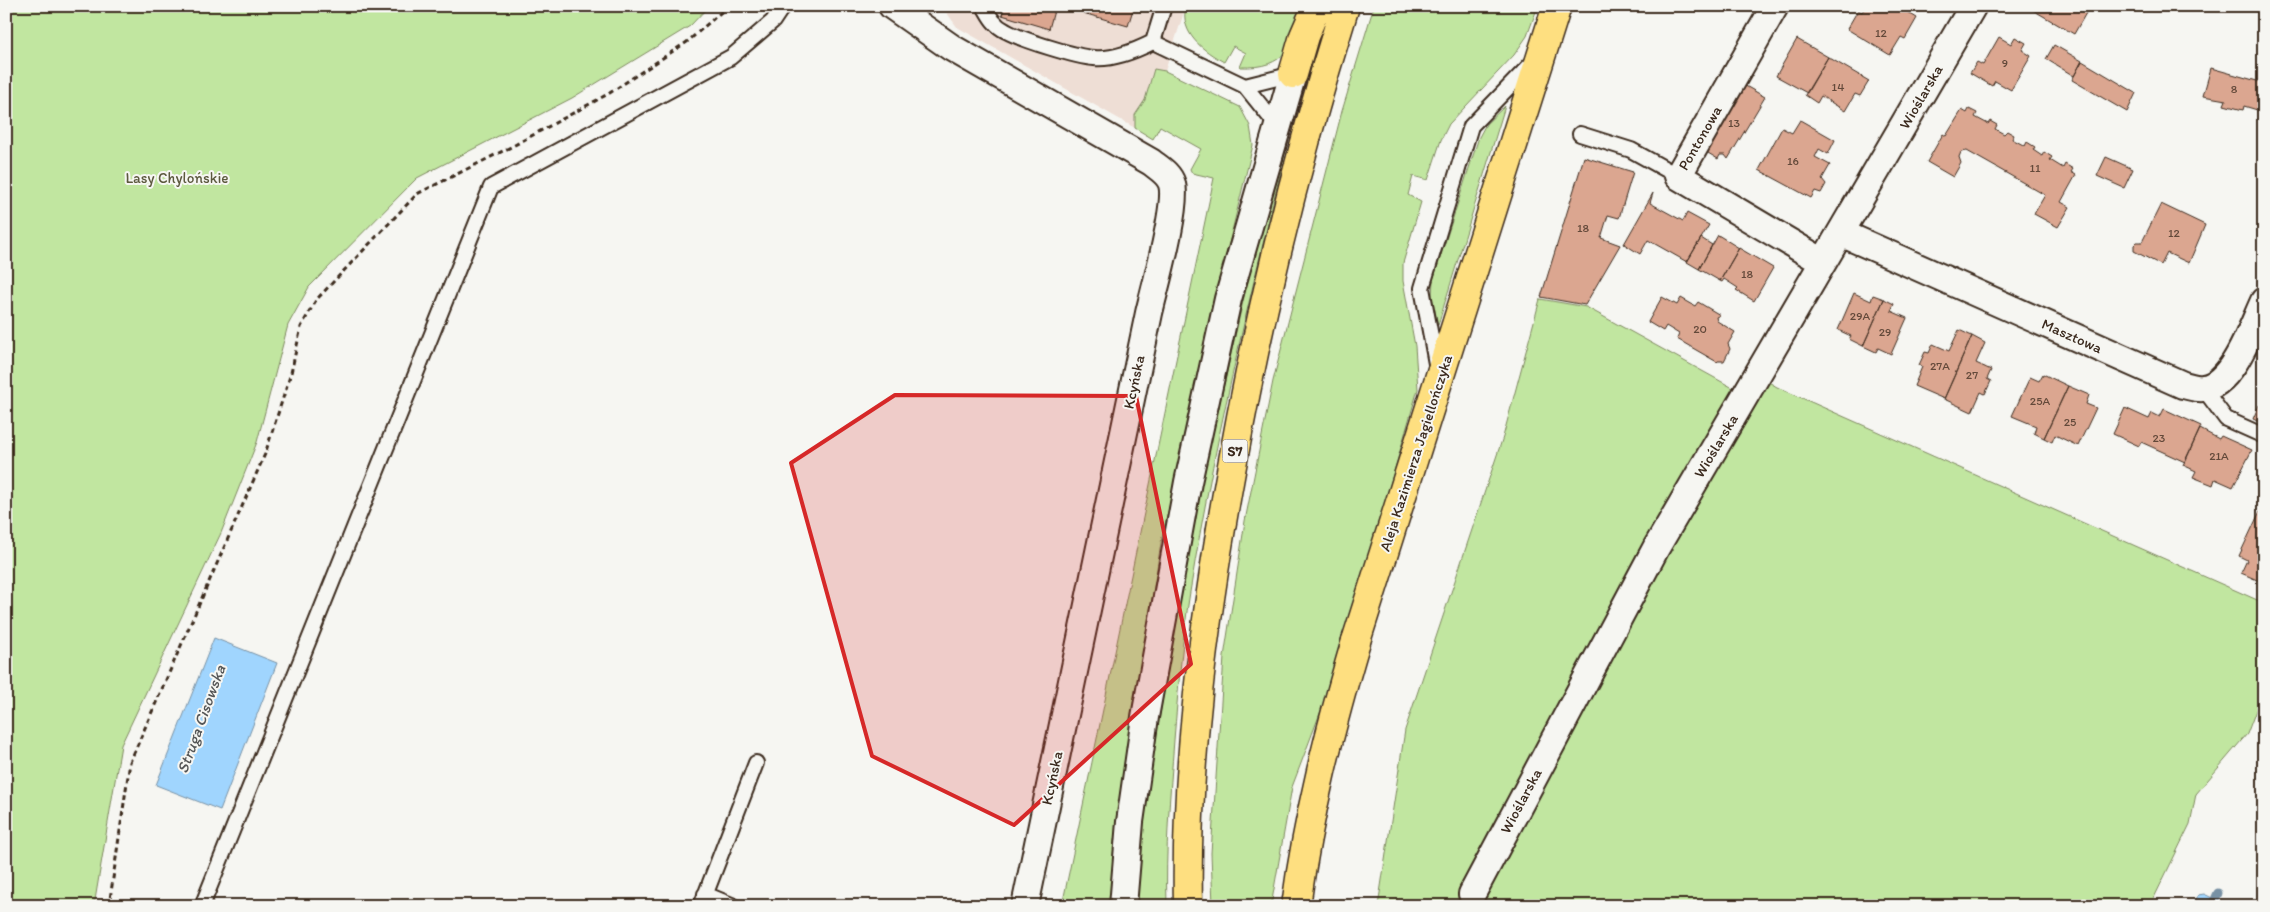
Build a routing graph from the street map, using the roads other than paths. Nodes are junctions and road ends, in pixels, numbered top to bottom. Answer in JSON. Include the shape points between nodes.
{"nodes":[{"id":1,"x":783,"y":6,"type":"edge"},
{"id":2,"x":984,"y":6,"type":"edge"},
{"id":3,"x":1164,"y":6,"type":"edge"},
{"id":4,"x":1317,"y":6,"type":"edge"},
{"id":5,"x":1345,"y":6,"type":"edge"},
{"id":6,"x":1557,"y":6,"type":"edge"},
{"id":7,"x":1775,"y":6,"type":"edge"},
{"id":8,"x":1974,"y":6,"type":"edge"},
{"id":9,"x":907,"y":10,"type":"edge"},
{"id":10,"x":1153,"y":42,"type":"junction"},
{"id":11,"x":1542,"y":54,"type":"junction"},
{"id":12,"x":1293,"y":74,"type":"junction"},
{"id":13,"x":1244,"y":86,"type":"junction"},
{"id":14,"x":1278,"y":127,"type":"junction"},
{"id":15,"x":1580,"y":134,"type":"dead end"},
{"id":16,"x":1678,"y":176,"type":"junction"},
{"id":17,"x":1841,"y":233,"type":"junction"},
{"id":18,"x":1823,"y":262,"type":"junction"},
{"id":19,"x":2264,"y":301,"type":"edge"},
{"id":20,"x":1439,"y":382,"type":"junction"},
{"id":21,"x":2203,"y":388,"type":"junction"},
{"id":22,"x":2264,"y":436,"type":"edge"},
{"id":23,"x":756,"y":763,"type":"dead end"},
{"id":24,"x":703,"y":900,"type":"edge"},
{"id":25,"x":1469,"y":900,"type":"edge"},
{"id":26,"x":202,"y":906,"type":"edge"},
{"id":27,"x":734,"y":906,"type":"edge"},
{"id":28,"x":1025,"y":906,"type":"edge"},
{"id":29,"x":1123,"y":906,"type":"edge"},
{"id":30,"x":1188,"y":906,"type":"edge"},
{"id":31,"x":1296,"y":906,"type":"edge"}],
"edges":[{"from":1,"to":26,"type":"lane","via":[[773,21],[731,57],[492,188]]},
{"from":2,"to":10,"type":"lane","via":[[992,20],[1007,32],[1095,58],[1138,50]]},
{"from":3,"to":10,"type":"lane"},
{"from":4,"to":12,"type":"main road"},
{"from":5,"to":30,"type":"main road","number":"S7","via":[[1283,226],[1222,516],[1193,751]]},
{"from":6,"to":11,"type":"main road","name":"Aleja Kazimierza Jagiellończyka"},
{"from":7,"to":16,"type":"street","name":"Pontonowa"},
{"from":8,"to":17,"type":"street","name":"Wioślarska"},
{"from":9,"to":28,"type":"street","name":"Kcyńska","via":[[952,48],[1151,162],[1167,174],[1172,185],[1165,241]]},
{"from":10,"to":13,"type":"lane"},
{"from":11,"to":20,"type":"main road","name":"Aleja Kazimierza Jagiellończyka"},
{"from":11,"to":20,"type":"lane","via":[[1471,126],[1422,288]]},
{"from":12,"to":13,"type":"lane"},
{"from":12,"to":14,"type":"street"},
{"from":13,"to":14,"type":"lane"},
{"from":14,"to":29,"type":"street","via":[[1228,299],[1188,482],[1145,717],[1130,822]]},
{"from":15,"to":16,"type":"lane","via":[[1631,150]]},
{"from":16,"to":18,"type":"street","name":"Pontonowa"},
{"from":17,"to":18,"type":"street","name":"Wioślarska"},
{"from":17,"to":21,"type":"street","name":"Masztowa","via":[[2183,385]]},
{"from":18,"to":25,"type":"street","name":"Wioślarska","via":[[1656,548]]},
{"from":19,"to":21,"type":"street","via":[[2231,369],[2218,383]]},
{"from":20,"to":31,"type":"main road","name":"Aleja Kazimierza Jagiellończyka","via":[[1356,641],[1318,777]]},
{"from":21,"to":22,"type":"lane","via":[[2226,419]]},
{"from":23,"to":24,"type":"lane"},
{"from":24,"to":27,"type":"lane"}]}
